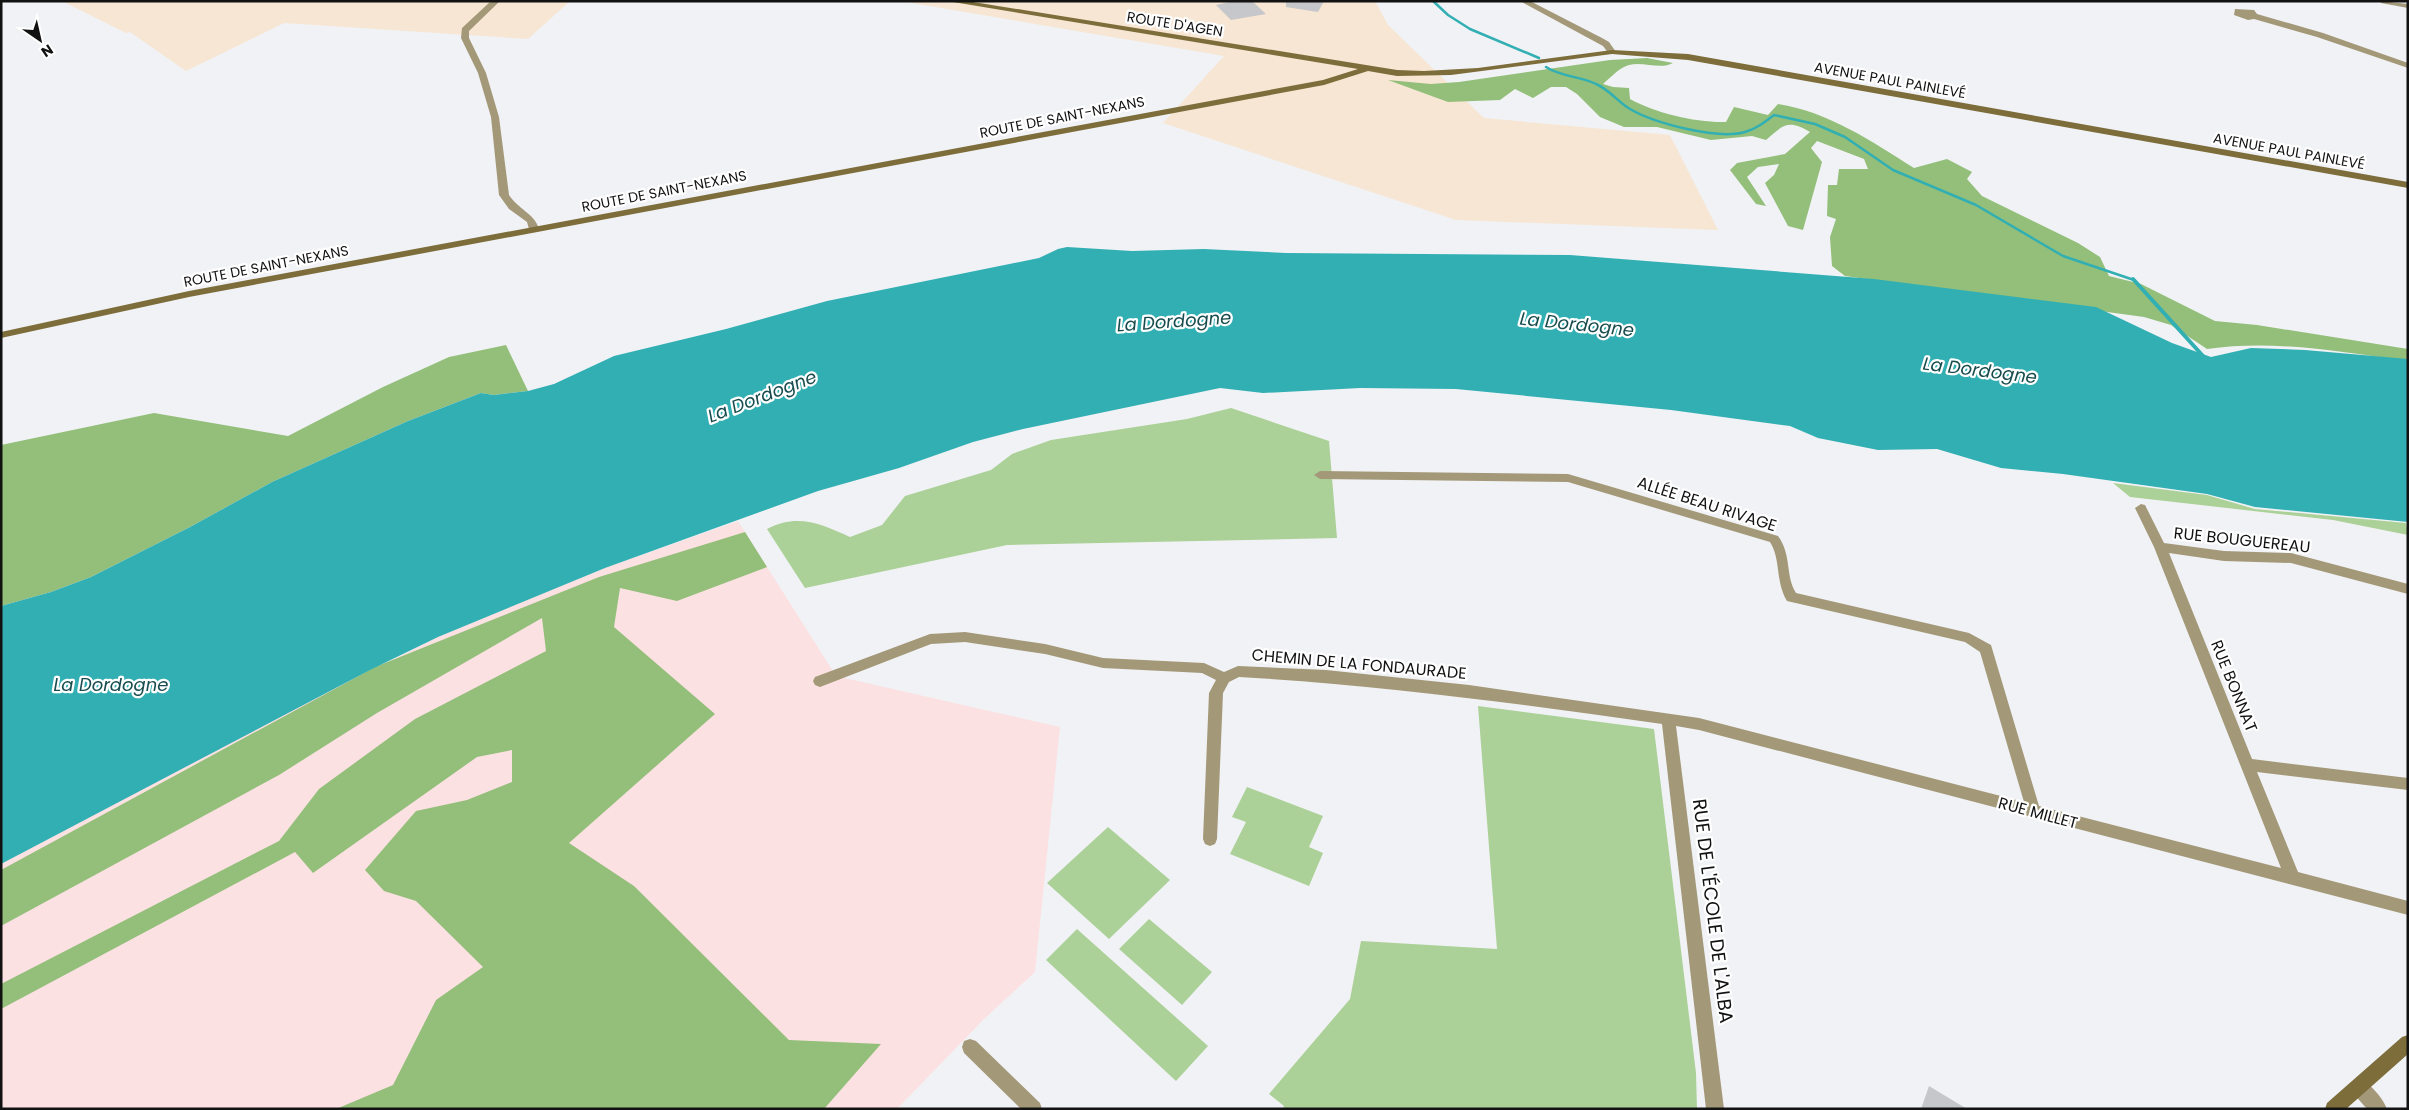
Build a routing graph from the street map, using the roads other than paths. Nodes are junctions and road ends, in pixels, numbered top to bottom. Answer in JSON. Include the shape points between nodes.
{"nodes":[{"id":1,"x":496,"y":1,"type":"edge"},
{"id":2,"x":951,"y":1,"type":"edge"},
{"id":3,"x":1524,"y":1,"type":"edge"},
{"id":4,"x":2384,"y":1,"type":"edge"},
{"id":5,"x":2408,"y":6,"type":"edge"},
{"id":6,"x":2254,"y":16,"type":"dead end"},
{"id":7,"x":1612,"y":52,"type":"junction"},
{"id":8,"x":1326,"y":62,"type":"junction"},
{"id":9,"x":2408,"y":66,"type":"edge"},
{"id":10,"x":1361,"y":68,"type":"junction"},
{"id":11,"x":1336,"y":77,"type":"junction"},
{"id":12,"x":2408,"y":186,"type":"edge"},
{"id":13,"x":534,"y":229,"type":"junction"},
{"id":14,"x":1,"y":335,"type":"edge"},
{"id":15,"x":1320,"y":475,"type":"dead end"},
{"id":16,"x":2141,"y":508,"type":"dead end"},
{"id":17,"x":2160,"y":547,"type":"junction"},
{"id":18,"x":2408,"y":589,"type":"edge"},
{"id":19,"x":1224,"y":678,"type":"junction"},
{"id":20,"x":820,"y":681,"type":"dead end"},
{"id":21,"x":1668,"y":718,"type":"junction"},
{"id":22,"x":2248,"y":765,"type":"junction"},
{"id":23,"x":2408,"y":784,"type":"edge"},
{"id":24,"x":2034,"y":812,"type":"junction"},
{"id":25,"x":1210,"y":839,"type":"dead end"},
{"id":26,"x":2292,"y":877,"type":"junction"},
{"id":27,"x":2408,"y":908,"type":"edge"},
{"id":28,"x":2408,"y":1043,"type":"edge"},
{"id":29,"x":970,"y":1046,"type":"dead end"},
{"id":30,"x":2359,"y":1087,"type":"junction"},
{"id":31,"x":1034,"y":1109,"type":"edge"},
{"id":32,"x":1715,"y":1109,"type":"edge"},
{"id":33,"x":2333,"y":1109,"type":"edge"},
{"id":34,"x":2379,"y":1109,"type":"edge"}],
"edges":[{"from":1,"to":13,"type":"street","via":[[464,30],[465,38],[482,73],[495,117],[504,195],[512,207],[532,221]]},
{"from":2,"to":8,"type":"main road","name":"ROUTE D'AGEN"},
{"from":3,"to":7,"type":"street","via":[[1606,44]]},
{"from":4,"to":5,"type":"street"},
{"from":6,"to":9,"type":"street"},
{"from":7,"to":10,"type":"main road","name":"AVENUE PAUL PAINLEVÉ","via":[[1445,75]]},
{"from":7,"to":12,"type":"main road","name":"AVENUE PAUL PAINLEVÉ","via":[[1663,54],[1717,62]]},
{"from":8,"to":10,"type":"main road","name":"ROUTE D'AGEN"},
{"from":8,"to":11,"type":"main road","via":[[1335,67]]},
{"from":10,"to":11,"type":"main road","name":"ROUTE DE SAINT-NEXANS"},
{"from":11,"to":13,"type":"main road","name":"ROUTE DE SAINT-NEXANS"},
{"from":13,"to":14,"type":"main road","name":"ROUTE DE SAINT-NEXANS","via":[[189,294]]},
{"from":15,"to":24,"type":"street","name":"ALLÉE BEAU RIVAGE","via":[[1568,478],[1774,539],[1781,546],[1786,590],[1792,596],[1969,638],[1986,648]]},
{"from":16,"to":17,"type":"street","name":"RUE BONNAT"},
{"from":17,"to":18,"type":"street","name":"RUE BOUGUEREAU","via":[[2224,556],[2291,558]]},
{"from":17,"to":22,"type":"street","name":"RUE BONNAT"},
{"from":19,"to":20,"type":"street","via":[[1204,668],[1103,663],[1045,649],[965,637],[930,639]]},
{"from":19,"to":21,"type":"street","name":"CHEMIN DE LA FONDAURADE","via":[[1238,671],[1326,676],[1469,691]]},
{"from":19,"to":25,"type":"street","via":[[1216,693]]},
{"from":21,"to":24,"type":"street","name":"RUE MILLET"},
{"from":21,"to":32,"type":"street","name":"RUE DE L'ÉCOLE DE L'ALBA"},
{"from":22,"to":23,"type":"street"},
{"from":22,"to":26,"type":"street","name":"RUE BONNAT"},
{"from":24,"to":26,"type":"street","name":"RUE MILLET"},
{"from":26,"to":27,"type":"street","name":"RUE MILLET"},
{"from":28,"to":30,"type":"main road"},
{"from":29,"to":31,"type":"street"},
{"from":30,"to":33,"type":"main road"},
{"from":30,"to":34,"type":"street"}]}
